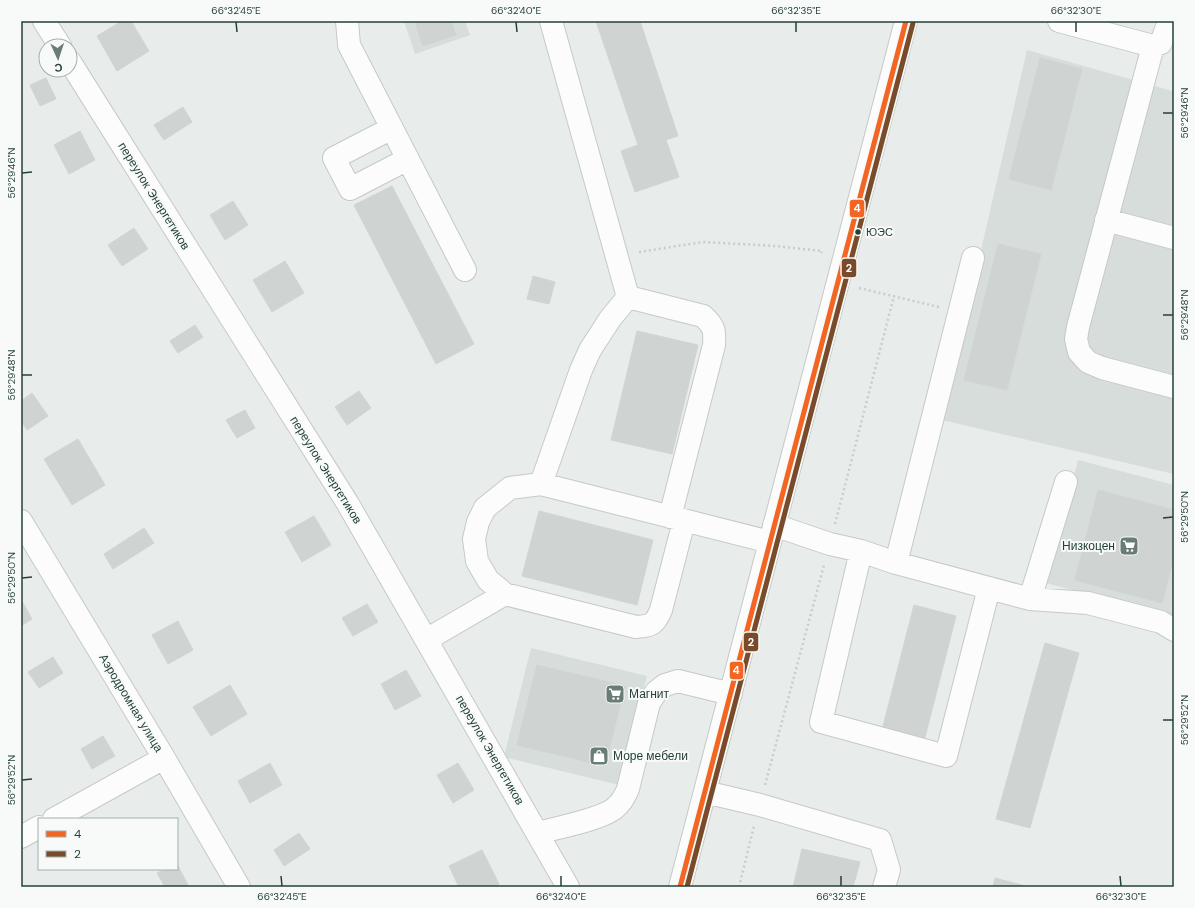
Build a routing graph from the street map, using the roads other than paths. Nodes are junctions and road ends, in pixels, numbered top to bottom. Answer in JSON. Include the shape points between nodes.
{"nodes":[{"id":1,"x":44,"y":21,"type":"edge"},
{"id":2,"x":347,"y":21,"type":"edge"},
{"id":3,"x":551,"y":21,"type":"edge"},
{"id":4,"x":906,"y":21,"type":"edge"},
{"id":5,"x":1059,"y":21,"type":"edge"},
{"id":6,"x":1169,"y":21,"type":"edge"},
{"id":7,"x":55,"y":38,"type":"edge"},
{"id":8,"x":1153,"y":46,"type":"junction"},
{"id":9,"x":78,"y":75,"type":"edge"},
{"id":10,"x":392,"y":128,"type":"junction"},
{"id":11,"x":408,"y":159,"type":"junction"},
{"id":12,"x":1106,"y":220,"type":"junction"},
{"id":13,"x":1174,"y":238,"type":"edge"},
{"id":14,"x":973,"y":258,"type":"dead end"},
{"id":15,"x":465,"y":270,"type":"dead end"},
{"id":16,"x":628,"y":297,"type":"junction"},
{"id":17,"x":1174,"y":387,"type":"edge"},
{"id":18,"x":1066,"y":482,"type":"dead end"},
{"id":19,"x":541,"y":484,"type":"junction"},
{"id":20,"x":677,"y":519,"type":"junction"},
{"id":21,"x":21,"y":521,"type":"edge"},
{"id":22,"x":772,"y":534,"type":"junction"},
{"id":23,"x":861,"y":551,"type":"junction"},
{"id":24,"x":896,"y":563,"type":"junction"},
{"id":25,"x":990,"y":588,"type":"junction"},
{"id":26,"x":505,"y":594,"type":"junction"},
{"id":27,"x":1030,"y":599,"type":"junction"},
{"id":28,"x":1174,"y":630,"type":"edge"},
{"id":29,"x":426,"y":640,"type":"junction"},
{"id":30,"x":730,"y":694,"type":"junction"},
{"id":31,"x":164,"y":758,"type":"junction"},
{"id":32,"x":705,"y":792,"type":"junction"},
{"id":33,"x":56,"y":818,"type":"edge"},
{"id":34,"x":38,"y":828,"type":"edge"},
{"id":35,"x":537,"y":833,"type":"junction"},
{"id":36,"x":21,"y":837,"type":"edge"},
{"id":37,"x":239,"y":887,"type":"edge"},
{"id":38,"x":568,"y":887,"type":"edge"},
{"id":39,"x":680,"y":887,"type":"edge"},
{"id":40,"x":884,"y":887,"type":"edge"}],
"edges":[{"from":1,"to":7,"type":"street"},
{"from":2,"to":10,"type":"street","via":[[349,45]]},
{"from":3,"to":16,"type":"street"},
{"from":4,"to":22,"type":"street"},
{"from":5,"to":8,"type":"street"},
{"from":6,"to":8,"type":"street","via":[[1161,43]]},
{"from":8,"to":12,"type":"street"},
{"from":9,"to":29,"type":"street","name":"переулок Энергетиков","via":[[348,504]]},
{"from":10,"to":11,"type":"street"},
{"from":10,"to":11,"type":"street","via":[[334,158],[337,164],[350,189]]},
{"from":11,"to":15,"type":"street"},
{"from":12,"to":13,"type":"street"},
{"from":12,"to":17,"type":"street","via":[[1078,327],[1076,340],[1079,352],[1088,362],[1102,368]]},
{"from":14,"to":24,"type":"street"},
{"from":16,"to":19,"type":"street","via":[[590,350]]},
{"from":16,"to":20,"type":"street","via":[[703,316],[711,323],[715,332]]},
{"from":18,"to":27,"type":"street"},
{"from":19,"to":20,"type":"street"},
{"from":19,"to":26,"type":"street","via":[[510,488],[485,508],[478,522],[474,538],[477,561],[488,580]]},
{"from":20,"to":22,"type":"street"},
{"from":20,"to":26,"type":"street","via":[[661,610],[656,621],[648,627],[636,627]]},
{"from":21,"to":31,"type":"street","name":"Аэродромная улица"},
{"from":22,"to":23,"type":"street"},
{"from":22,"to":30,"type":"street"},
{"from":23,"to":24,"type":"street"},
{"from":23,"to":25,"type":"street","via":[[821,722],[946,756]]},
{"from":24,"to":25,"type":"street"},
{"from":25,"to":27,"type":"street"},
{"from":26,"to":29,"type":"street"},
{"from":27,"to":28,"type":"street","via":[[1088,602],[1161,622]]},
{"from":29,"to":35,"type":"street","name":"переулок Энергетиков"},
{"from":30,"to":32,"type":"street"},
{"from":30,"to":35,"type":"street","via":[[678,681],[665,685],[656,692],[649,704],[628,789],[616,808],[603,816]]},
{"from":31,"to":33,"type":"street"},
{"from":31,"to":37,"type":"street","name":"Аэродромная улица"},
{"from":32,"to":39,"type":"street"},
{"from":32,"to":40,"type":"street","via":[[880,840],[889,870]]},
{"from":34,"to":36,"type":"street"},
{"from":35,"to":38,"type":"street","name":"переулок Энергетиков"}]}
